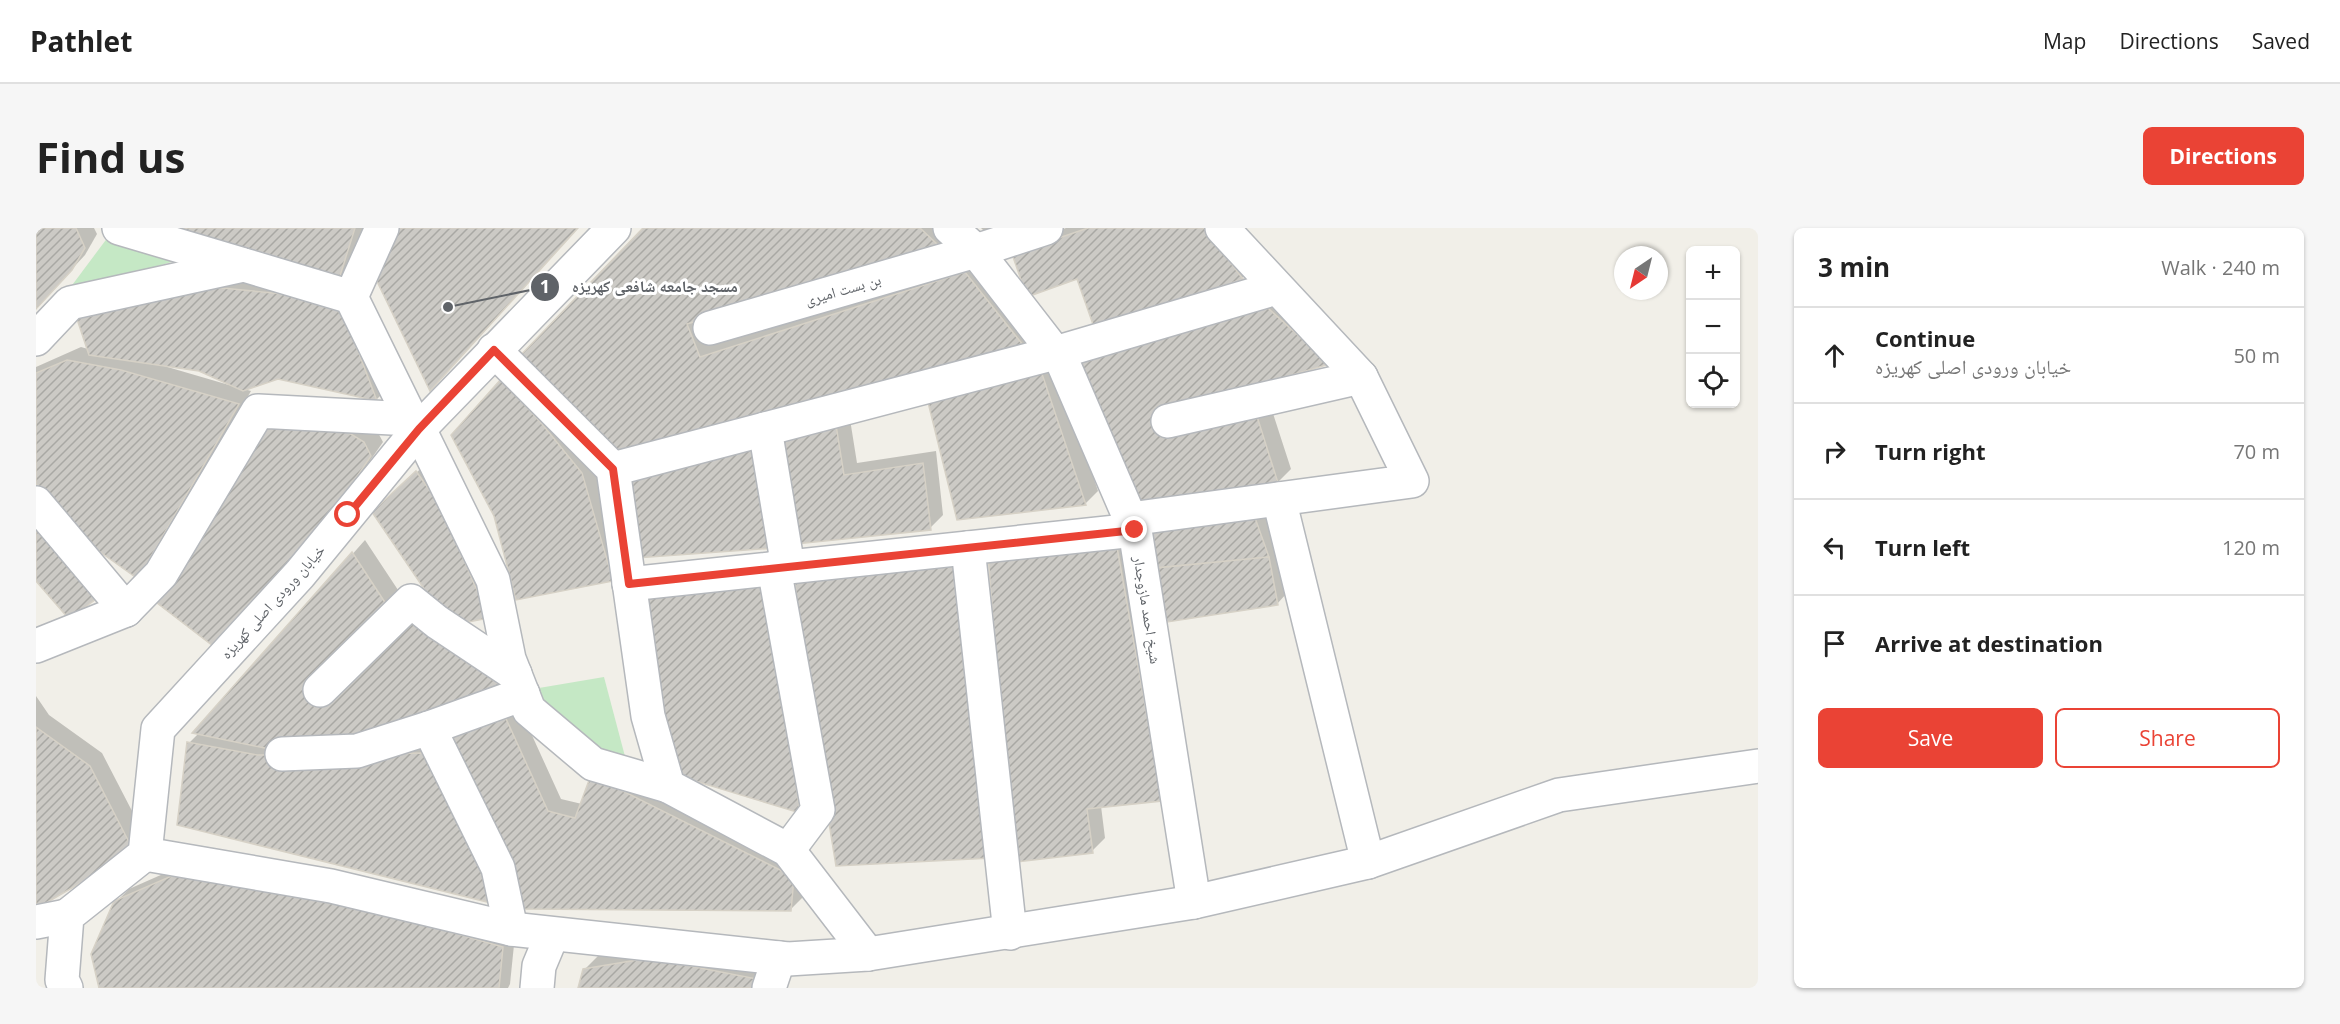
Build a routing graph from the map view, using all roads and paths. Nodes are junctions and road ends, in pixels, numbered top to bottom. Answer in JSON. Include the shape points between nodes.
{"nodes":[{"id":1,"x":119,"y":228,"type":"edge"},
{"id":2,"x":382,"y":228,"type":"edge"},
{"id":3,"x":614,"y":228,"type":"edge"},
{"id":4,"x":950,"y":228,"type":"edge"},
{"id":5,"x":1046,"y":228,"type":"edge"},
{"id":6,"x":1222,"y":228,"type":"edge"},
{"id":7,"x":976,"y":251,"type":"junction"},
{"id":8,"x":244,"y":265,"type":"junction"},
{"id":9,"x":1276,"y":288,"type":"junction"},
{"id":10,"x":351,"y":297,"type":"junction"},
{"id":11,"x":710,"y":328,"type":"dead end"},
{"id":12,"x":36,"y":339,"type":"edge"},
{"id":13,"x":494,"y":350,"type":"junction"},
{"id":14,"x":1055,"y":353,"type":"junction"},
{"id":15,"x":1361,"y":377,"type":"junction"},
{"id":16,"x":1168,"y":421,"type":"dead end"},
{"id":17,"x":415,"y":424,"type":"junction"},
{"id":18,"x":765,"y":429,"type":"junction"},
{"id":19,"x":613,"y":469,"type":"junction"},
{"id":20,"x":1280,"y":499,"type":"junction"},
{"id":21,"x":36,"y":503,"type":"edge"},
{"id":22,"x":1132,"y":525,"type":"junction"},
{"id":23,"x":968,"y":548,"type":"junction"},
{"id":24,"x":781,"y":568,"type":"junction"},
{"id":25,"x":629,"y":584,"type":"junction"},
{"id":26,"x":126,"y":610,"type":"junction"},
{"id":27,"x":39,"y":639,"type":"edge"},
{"id":28,"x":519,"y":684,"type":"junction"},
{"id":29,"x":320,"y":690,"type":"dead end"},
{"id":30,"x":429,"y":728,"type":"junction"},
{"id":31,"x":282,"y":754,"type":"dead end"},
{"id":32,"x":1758,"y":766,"type":"edge"},
{"id":33,"x":668,"y":786,"type":"junction"},
{"id":34,"x":788,"y":850,"type":"junction"},
{"id":35,"x":145,"y":854,"type":"junction"},
{"id":36,"x":1368,"y":862,"type":"junction"},
{"id":37,"x":1194,"y":902,"type":"junction"},
{"id":38,"x":51,"y":919,"type":"edge"},
{"id":39,"x":511,"y":929,"type":"junction"},
{"id":40,"x":1010,"y":933,"type":"junction"},
{"id":41,"x":552,"y":935,"type":"junction"},
{"id":42,"x":868,"y":954,"type":"junction"},
{"id":43,"x":774,"y":973,"type":"edge"},
{"id":44,"x":533,"y":981,"type":"edge"},
{"id":45,"x":66,"y":988,"type":"edge"}],
"edges":[{"from":1,"to":8,"type":"street"},
{"from":2,"to":10,"type":"street"},
{"from":3,"to":13,"type":"street","name":"خیابان ورودی اصلی کهریزه"},
{"from":4,"to":7,"type":"street","name":"شیخ احمد مازوجدار"},
{"from":5,"to":7,"type":"street","name":"بن بست امیری"},
{"from":6,"to":9,"type":"street"},
{"from":7,"to":11,"type":"street","name":"بن بست امیری"},
{"from":7,"to":14,"type":"street","name":"شیخ احمد مازوجدار"},
{"from":8,"to":10,"type":"street"},
{"from":8,"to":12,"type":"street","via":[[70,303]]},
{"from":9,"to":14,"type":"street"},
{"from":9,"to":15,"type":"street"},
{"from":10,"to":17,"type":"street"},
{"from":13,"to":17,"type":"street","name":"خیابان ورودی اصلی کهریزه"},
{"from":13,"to":19,"type":"street"},
{"from":14,"to":18,"type":"street"},
{"from":14,"to":22,"type":"street","name":"شیخ احمد مازوجدار","via":[[1063,363]]},
{"from":15,"to":16,"type":"street"},
{"from":15,"to":20,"type":"street","via":[[1412,481]]},
{"from":17,"to":26,"type":"street","via":[[258,411],[161,574]]},
{"from":17,"to":28,"type":"street","via":[[493,580],[509,659]]},
{"from":17,"to":35,"type":"street","name":"خیابان ورودی اصلی کهریزه","via":[[300,574],[158,729]]},
{"from":18,"to":19,"type":"street"},
{"from":18,"to":24,"type":"street"},
{"from":19,"to":25,"type":"street"},
{"from":20,"to":22,"type":"street"},
{"from":20,"to":36,"type":"street"},
{"from":21,"to":26,"type":"street"},
{"from":22,"to":23,"type":"street"},
{"from":22,"to":37,"type":"street","name":"شیخ احمد مازوجدار"},
{"from":23,"to":24,"type":"street"},
{"from":23,"to":40,"type":"street"},
{"from":24,"to":25,"type":"street"},
{"from":24,"to":34,"type":"street","via":[[818,810]]},
{"from":25,"to":33,"type":"street","via":[[648,716]]},
{"from":26,"to":27,"type":"street"},
{"from":28,"to":29,"type":"street","via":[[411,601]]},
{"from":28,"to":30,"type":"street"},
{"from":28,"to":33,"type":"street","via":[[530,710],[593,764]]},
{"from":30,"to":31,"type":"street","via":[[357,751]]},
{"from":30,"to":39,"type":"street","via":[[498,868]]},
{"from":32,"to":36,"type":"street","via":[[1559,795]]},
{"from":33,"to":34,"type":"street"},
{"from":34,"to":42,"type":"street"},
{"from":35,"to":38,"type":"street"},
{"from":35,"to":39,"type":"street","via":[[331,886]]},
{"from":36,"to":37,"type":"street"},
{"from":37,"to":40,"type":"street"},
{"from":38,"to":45,"type":"street"},
{"from":39,"to":41,"type":"street"},
{"from":40,"to":42,"type":"street"},
{"from":41,"to":43,"type":"street"},
{"from":41,"to":44,"type":"street"},
{"from":42,"to":43,"type":"street"}]}
